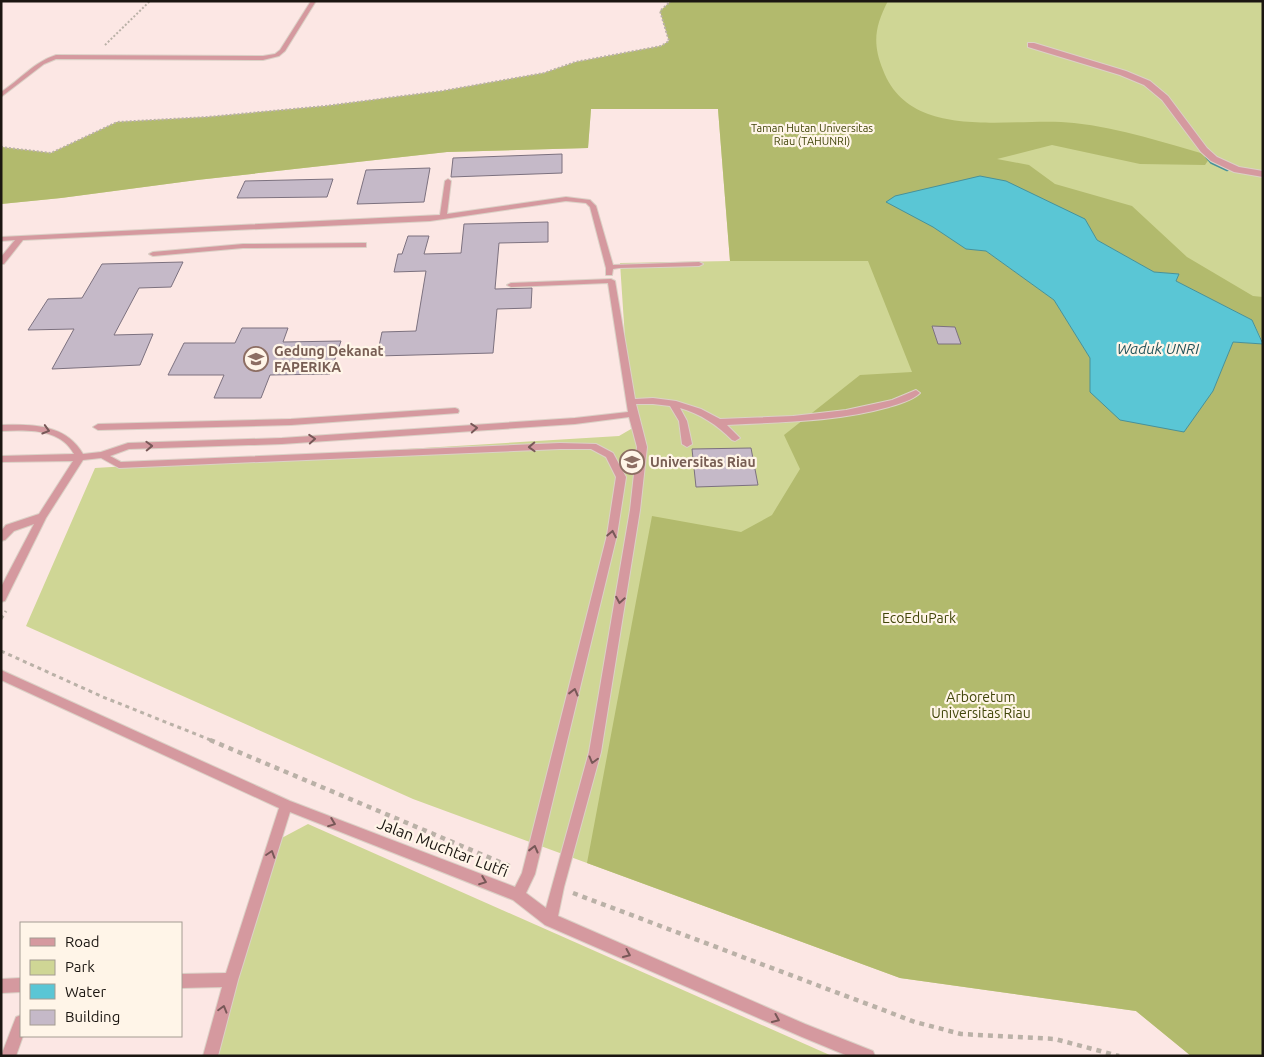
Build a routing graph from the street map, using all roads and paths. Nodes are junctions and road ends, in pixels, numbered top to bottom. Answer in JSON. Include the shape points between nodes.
{"nodes":[{"id":1,"x":150,"y":1,"type":"edge"},
{"id":2,"x":314,"y":1,"type":"edge"},
{"id":3,"x":671,"y":1,"type":"edge"},
{"id":4,"x":1031,"y":45,"type":"dead end"},
{"id":5,"x":92,"y":58,"type":"junction"},
{"id":6,"x":1,"y":96,"type":"edge"},
{"id":7,"x":1,"y":147,"type":"edge"},
{"id":8,"x":1263,"y":174,"type":"edge"},
{"id":9,"x":448,"y":182,"type":"dead end"},
{"id":10,"x":443,"y":216,"type":"junction"},
{"id":11,"x":249,"y":237,"type":"junction"},
{"id":12,"x":21,"y":238,"type":"junction"},
{"id":13,"x":1,"y":239,"type":"edge"},
{"id":14,"x":363,"y":245,"type":"dead end"},
{"id":15,"x":153,"y":254,"type":"dead end"},
{"id":16,"x":1,"y":262,"type":"edge"},
{"id":17,"x":699,"y":264,"type":"dead end"},
{"id":18,"x":610,"y":268,"type":"junction"},
{"id":19,"x":611,"y":281,"type":"junction"},
{"id":20,"x":511,"y":285,"type":"dead end"},
{"id":21,"x":916,"y":393,"type":"dead end"},
{"id":22,"x":673,"y":404,"type":"junction"},
{"id":23,"x":632,"y":408,"type":"junction"},
{"id":24,"x":455,"y":411,"type":"dead end"},
{"id":25,"x":291,"y":422,"type":"junction"},
{"id":26,"x":718,"y":422,"type":"junction"},
{"id":27,"x":208,"y":425,"type":"junction"},
{"id":28,"x":98,"y":427,"type":"dead end"},
{"id":29,"x":1,"y":428,"type":"edge"},
{"id":30,"x":735,"y":438,"type":"dead end"},
{"id":31,"x":282,"y":441,"type":"junction"},
{"id":32,"x":201,"y":444,"type":"junction"},
{"id":33,"x":687,"y":444,"type":"dead end"},
{"id":34,"x":102,"y":455,"type":"junction"},
{"id":35,"x":80,"y":457,"type":"junction"},
{"id":36,"x":1,"y":459,"type":"edge"},
{"id":37,"x":42,"y":517,"type":"junction"},
{"id":38,"x":1,"y":537,"type":"edge"},
{"id":39,"x":1,"y":598,"type":"edge"},
{"id":40,"x":1,"y":675,"type":"edge"},
{"id":41,"x":286,"y":805,"type":"junction"},
{"id":42,"x":518,"y":895,"type":"junction"},
{"id":43,"x":550,"y":920,"type":"junction"},
{"id":44,"x":231,"y":980,"type":"junction"},
{"id":45,"x":182,"y":981,"type":"edge"},
{"id":46,"x":20,"y":985,"type":"edge"},
{"id":47,"x":1,"y":986,"type":"edge"},
{"id":48,"x":20,"y":1025,"type":"edge"},
{"id":49,"x":1056,"y":1039,"type":"dead end"},
{"id":50,"x":8,"y":1056,"type":"edge"},
{"id":51,"x":210,"y":1056,"type":"edge"},
{"id":52,"x":868,"y":1056,"type":"edge"},
{"id":53,"x":1119,"y":1056,"type":"edge"}],
"edges":[{"from":1,"to":5,"type":"path"},
{"from":2,"to":5,"type":"lane","via":[[282,51],[272,57]]},
{"from":3,"to":7,"type":"path","via":[[660,11],[669,41],[661,46],[576,62],[544,73],[442,91],[325,106],[117,122],[51,153]]},
{"from":4,"to":8,"type":"street","via":[[1147,83],[1165,98],[1214,159],[1237,170]]},
{"from":5,"to":6,"type":"lane","via":[[56,57],[45,60]]},
{"from":9,"to":10,"type":"lane"},
{"from":10,"to":11,"type":"lane"},
{"from":10,"to":18,"type":"lane","via":[[566,199],[588,201],[593,206]]},
{"from":11,"to":12,"type":"lane"},
{"from":11,"to":14,"type":"lane"},
{"from":11,"to":15,"type":"lane"},
{"from":12,"to":13,"type":"lane"},
{"from":12,"to":16,"type":"lane"},
{"from":17,"to":18,"type":"lane"},
{"from":18,"to":19,"type":"lane"},
{"from":19,"to":20,"type":"lane"},
{"from":19,"to":23,"type":"lane"},
{"from":21,"to":26,"type":"lane","via":[[875,408],[802,418]]},
{"from":22,"to":23,"type":"lane","via":[[646,400]]},
{"from":22,"to":26,"type":"lane"},
{"from":22,"to":33,"type":"lane","via":[[683,422]]},
{"from":31,"to":23,"type":"lane","one_way":true,"via":[[575,421]]},
{"from":23,"to":43,"type":"lane","one_way":true,"via":[[642,447],[636,510],[595,752]]},
{"from":24,"to":25,"type":"lane"},
{"from":25,"to":27,"type":"lane"},
{"from":25,"to":31,"type":"lane"},
{"from":26,"to":30,"type":"lane"},
{"from":27,"to":28,"type":"lane"},
{"from":27,"to":32,"type":"lane"},
{"from":29,"to":35,"type":"lane","one_way":true,"via":[[47,429],[76,447]]},
{"from":31,"to":32,"type":"lane"},
{"from":34,"to":32,"type":"lane","one_way":true,"via":[[128,446]]},
{"from":34,"to":35,"type":"lane"},
{"from":42,"to":34,"type":"lane","one_way":true,"via":[[528,874],[612,535],[621,477],[610,454],[593,446],[560,446],[119,465]]},
{"from":35,"to":36,"type":"lane"},
{"from":35,"to":37,"type":"lane"},
{"from":37,"to":38,"type":"lane","via":[[10,528]]},
{"from":37,"to":39,"type":"lane"},
{"from":40,"to":41,"type":"lane","name":"Jalan Muchtar Lutfi"},
{"from":41,"to":42,"type":"lane","name":"Jalan Muchtar Lutfi","one_way":true},
{"from":44,"to":41,"type":"lane","one_way":true},
{"from":42,"to":43,"type":"lane","name":"Jalan Muchtar Lutfi"},
{"from":43,"to":52,"type":"lane","name":"Jalan Muchtar Lutfi","one_way":true},
{"from":44,"to":45,"type":"lane"},
{"from":51,"to":44,"type":"lane","one_way":true},
{"from":46,"to":47,"type":"lane"},
{"from":48,"to":50,"type":"lane"},
{"from":49,"to":53,"type":"path"}]}
